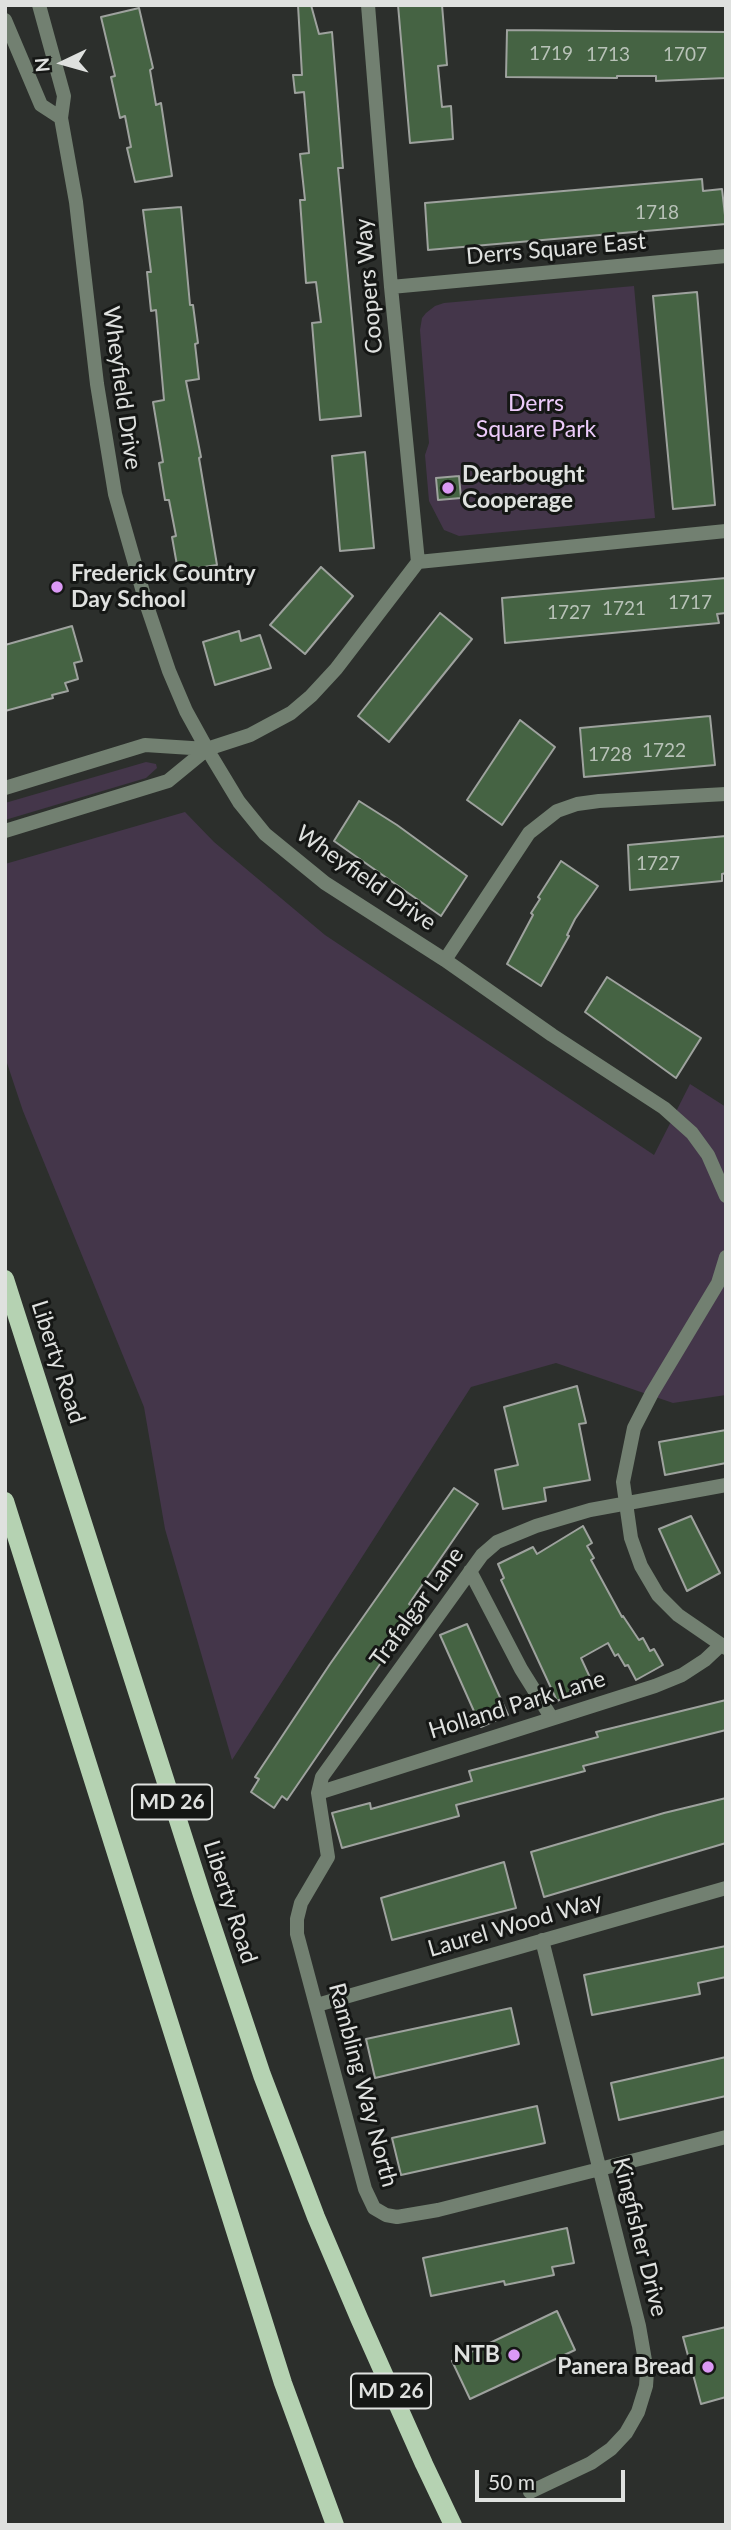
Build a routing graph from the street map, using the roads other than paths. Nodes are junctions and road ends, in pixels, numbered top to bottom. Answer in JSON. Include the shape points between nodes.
{"nodes":[{"id":1,"x":39,"y":5,"type":"edge"},
{"id":2,"x":368,"y":5,"type":"edge"},
{"id":3,"x":5,"y":20,"type":"edge"},
{"id":4,"x":61,"y":118,"type":"junction"},
{"id":5,"x":726,"y":256,"type":"edge"},
{"id":6,"x":391,"y":287,"type":"junction"},
{"id":7,"x":726,"y":531,"type":"edge"},
{"id":8,"x":418,"y":562,"type":"junction"},
{"id":9,"x":207,"y":750,"type":"junction"},
{"id":10,"x":5,"y":788,"type":"edge"},
{"id":11,"x":726,"y":793,"type":"edge"},
{"id":12,"x":5,"y":831,"type":"edge"},
{"id":13,"x":445,"y":960,"type":"junction"},
{"id":14,"x":726,"y":1196,"type":"edge"},
{"id":15,"x":726,"y":1257,"type":"edge"},
{"id":16,"x":5,"y":1279,"type":"edge"},
{"id":17,"x":726,"y":1485,"type":"edge"},
{"id":18,"x":5,"y":1501,"type":"edge"},
{"id":19,"x":625,"y":1504,"type":"junction"},
{"id":20,"x":470,"y":1571,"type":"junction"},
{"id":21,"x":723,"y":1646,"type":"edge"},
{"id":22,"x":551,"y":1717,"type":"junction"},
{"id":23,"x":318,"y":1793,"type":"junction"},
{"id":24,"x":726,"y":1888,"type":"edge"},
{"id":25,"x":542,"y":1940,"type":"junction"},
{"id":26,"x":317,"y":2005,"type":"junction"},
{"id":27,"x":726,"y":2137,"type":"edge"},
{"id":28,"x":601,"y":2169,"type":"junction"},
{"id":29,"x":530,"y":2491,"type":"dead end"},
{"id":30,"x":334,"y":2525,"type":"edge"},
{"id":31,"x":453,"y":2525,"type":"edge"}],
"edges":[{"from":1,"to":4,"type":"street","name":"Wheyfield Drive","via":[[64,96]]},
{"from":2,"to":6,"type":"street","name":"Coopers Way"},
{"from":3,"to":4,"type":"street","via":[[41,105]]},
{"from":4,"to":9,"type":"street","name":"Wheyfield Drive","via":[[115,494],[169,671]]},
{"from":5,"to":6,"type":"street","name":"Derrs Square East"},
{"from":6,"to":8,"type":"street","name":"Coopers Way"},
{"from":7,"to":8,"type":"street"},
{"from":8,"to":9,"type":"street","via":[[336,669],[292,713]]},
{"from":9,"to":10,"type":"street","via":[[145,745]]},
{"from":9,"to":12,"type":"street","via":[[168,781]]},
{"from":9,"to":13,"type":"street","name":"Wheyfield Drive","via":[[265,834],[325,883]]},
{"from":11,"to":13,"type":"street","via":[[599,801],[557,811],[529,833]]},
{"from":13,"to":14,"type":"street","name":"Wheyfield Drive","via":[[664,1108],[692,1133]]},
{"from":15,"to":19,"type":"street","via":[[719,1283],[634,1428],[623,1482]]},
{"from":16,"to":31,"type":"main road","name":"Liberty Road","number":"MD 26","via":[[262,2075],[316,2217]]},
{"from":17,"to":19,"type":"street","name":"Trafalgar Lane"},
{"from":18,"to":30,"type":"main road","number":"MD 26","via":[[283,2383]]},
{"from":19,"to":20,"type":"street","name":"Trafalgar Lane","via":[[590,1510],[498,1542]]},
{"from":19,"to":21,"type":"street","via":[[641,1566],[658,1595]]},
{"from":20,"to":22,"type":"street"},
{"from":20,"to":23,"type":"street","name":"Trafalgar Lane","via":[[322,1777]]},
{"from":21,"to":22,"type":"street","name":"Holland Park Lane","via":[[682,1675]]},
{"from":22,"to":23,"type":"street","name":"Holland Park Lane"},
{"from":23,"to":26,"type":"street","name":"Rambling Way North","via":[[328,1857],[301,1903],[297,1919]]},
{"from":24,"to":25,"type":"street","name":"Laurel Wood Way"},
{"from":25,"to":26,"type":"street","name":"Laurel Wood Way"},
{"from":25,"to":28,"type":"street","name":"Kingfisher Drive"},
{"from":26,"to":28,"type":"street","name":"Rambling Way North","via":[[365,2189],[374,2208],[386,2215],[414,2215]]},
{"from":27,"to":28,"type":"street"},
{"from":28,"to":29,"type":"street","name":"Kingfisher Drive","via":[[639,2326],[646,2386],[626,2434],[611,2449]]}]}
